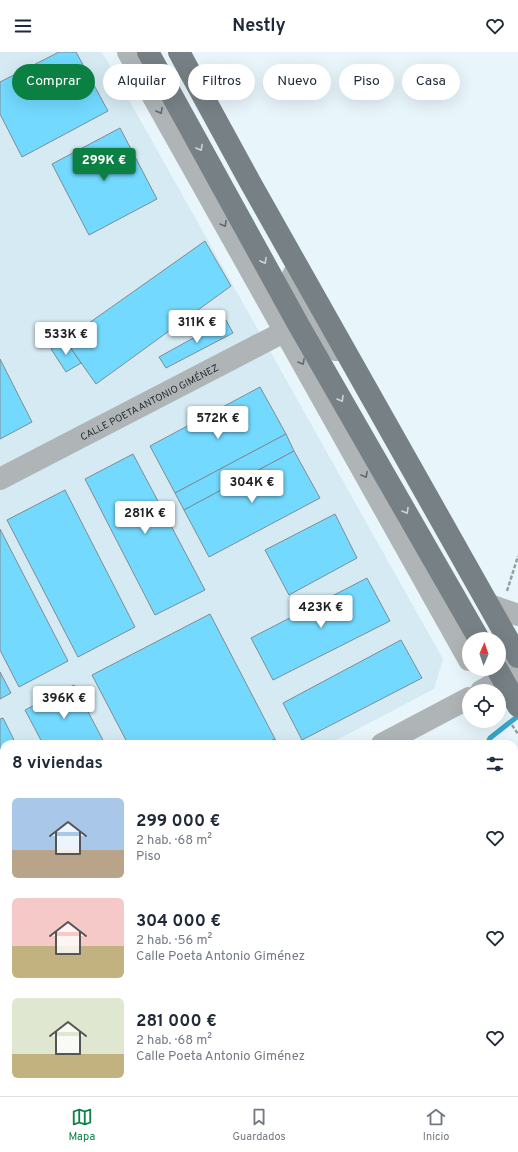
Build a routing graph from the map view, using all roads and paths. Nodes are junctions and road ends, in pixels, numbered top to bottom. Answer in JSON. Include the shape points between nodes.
{"nodes":[{"id":1,"x":128,"y":52,"type":"edge"},
{"id":2,"x":148,"y":52,"type":"edge"},
{"id":3,"x":169,"y":52,"type":"edge"},
{"id":4,"x":179,"y":52,"type":"edge"},
{"id":5,"x":250,"y":182,"type":"junction"},
{"id":6,"x":292,"y":328,"type":"junction"},
{"id":7,"x":0,"y":479,"type":"edge"},
{"id":8,"x":431,"y":502,"type":"junction"},
{"id":9,"x":518,"y":556,"type":"edge"},
{"id":10,"x":503,"y":610,"type":"edge"},
{"id":11,"x":518,"y":628,"type":"edge"},
{"id":12,"x":475,"y":632,"type":"edge"},
{"id":13,"x":494,"y":632,"type":"edge"},
{"id":14,"x":462,"y":647,"type":"edge"},
{"id":15,"x":518,"y":657,"type":"edge"},
{"id":16,"x":482,"y":676,"type":"edge"},
{"id":17,"x":500,"y":676,"type":"edge"},
{"id":18,"x":492,"y":684,"type":"edge"},
{"id":19,"x":506,"y":696,"type":"edge"},
{"id":20,"x":462,"y":700,"type":"edge"},
{"id":21,"x":518,"y":706,"type":"edge"},
{"id":22,"x":389,"y":740,"type":"edge"}],
"edges":[{"from":1,"to":6,"type":"street","one_way":true},
{"from":2,"to":6,"type":"main road","one_way":true},
{"from":3,"to":5,"type":"street","via":[[231,163]]},
{"from":4,"to":5,"type":"main road"},
{"from":5,"to":6,"type":"street","via":[[258,212],[305,301],[305,315]]},
{"from":5,"to":8,"type":"main road"},
{"from":6,"to":7,"type":"street","name":"CALLE POETA ANTONIO GIMÉNEZ"},
{"from":6,"to":8,"type":"street","via":[[313,323],[330,339],[405,473]]},
{"from":6,"to":12,"type":"main road","one_way":true},
{"from":6,"to":14,"type":"street","one_way":true},
{"from":8,"to":10,"type":"main road"},
{"from":8,"to":13,"type":"street","via":[[432,515],[440,534]]},
{"from":9,"to":10,"type":"path"},
{"from":10,"to":15,"type":"main road"},
{"from":11,"to":15,"type":"street","via":[[514,640]]},
{"from":16,"to":18,"type":"street"},
{"from":17,"to":18,"type":"street"},
{"from":19,"to":21,"type":"main road"},
{"from":20,"to":22,"type":"street"}]}
